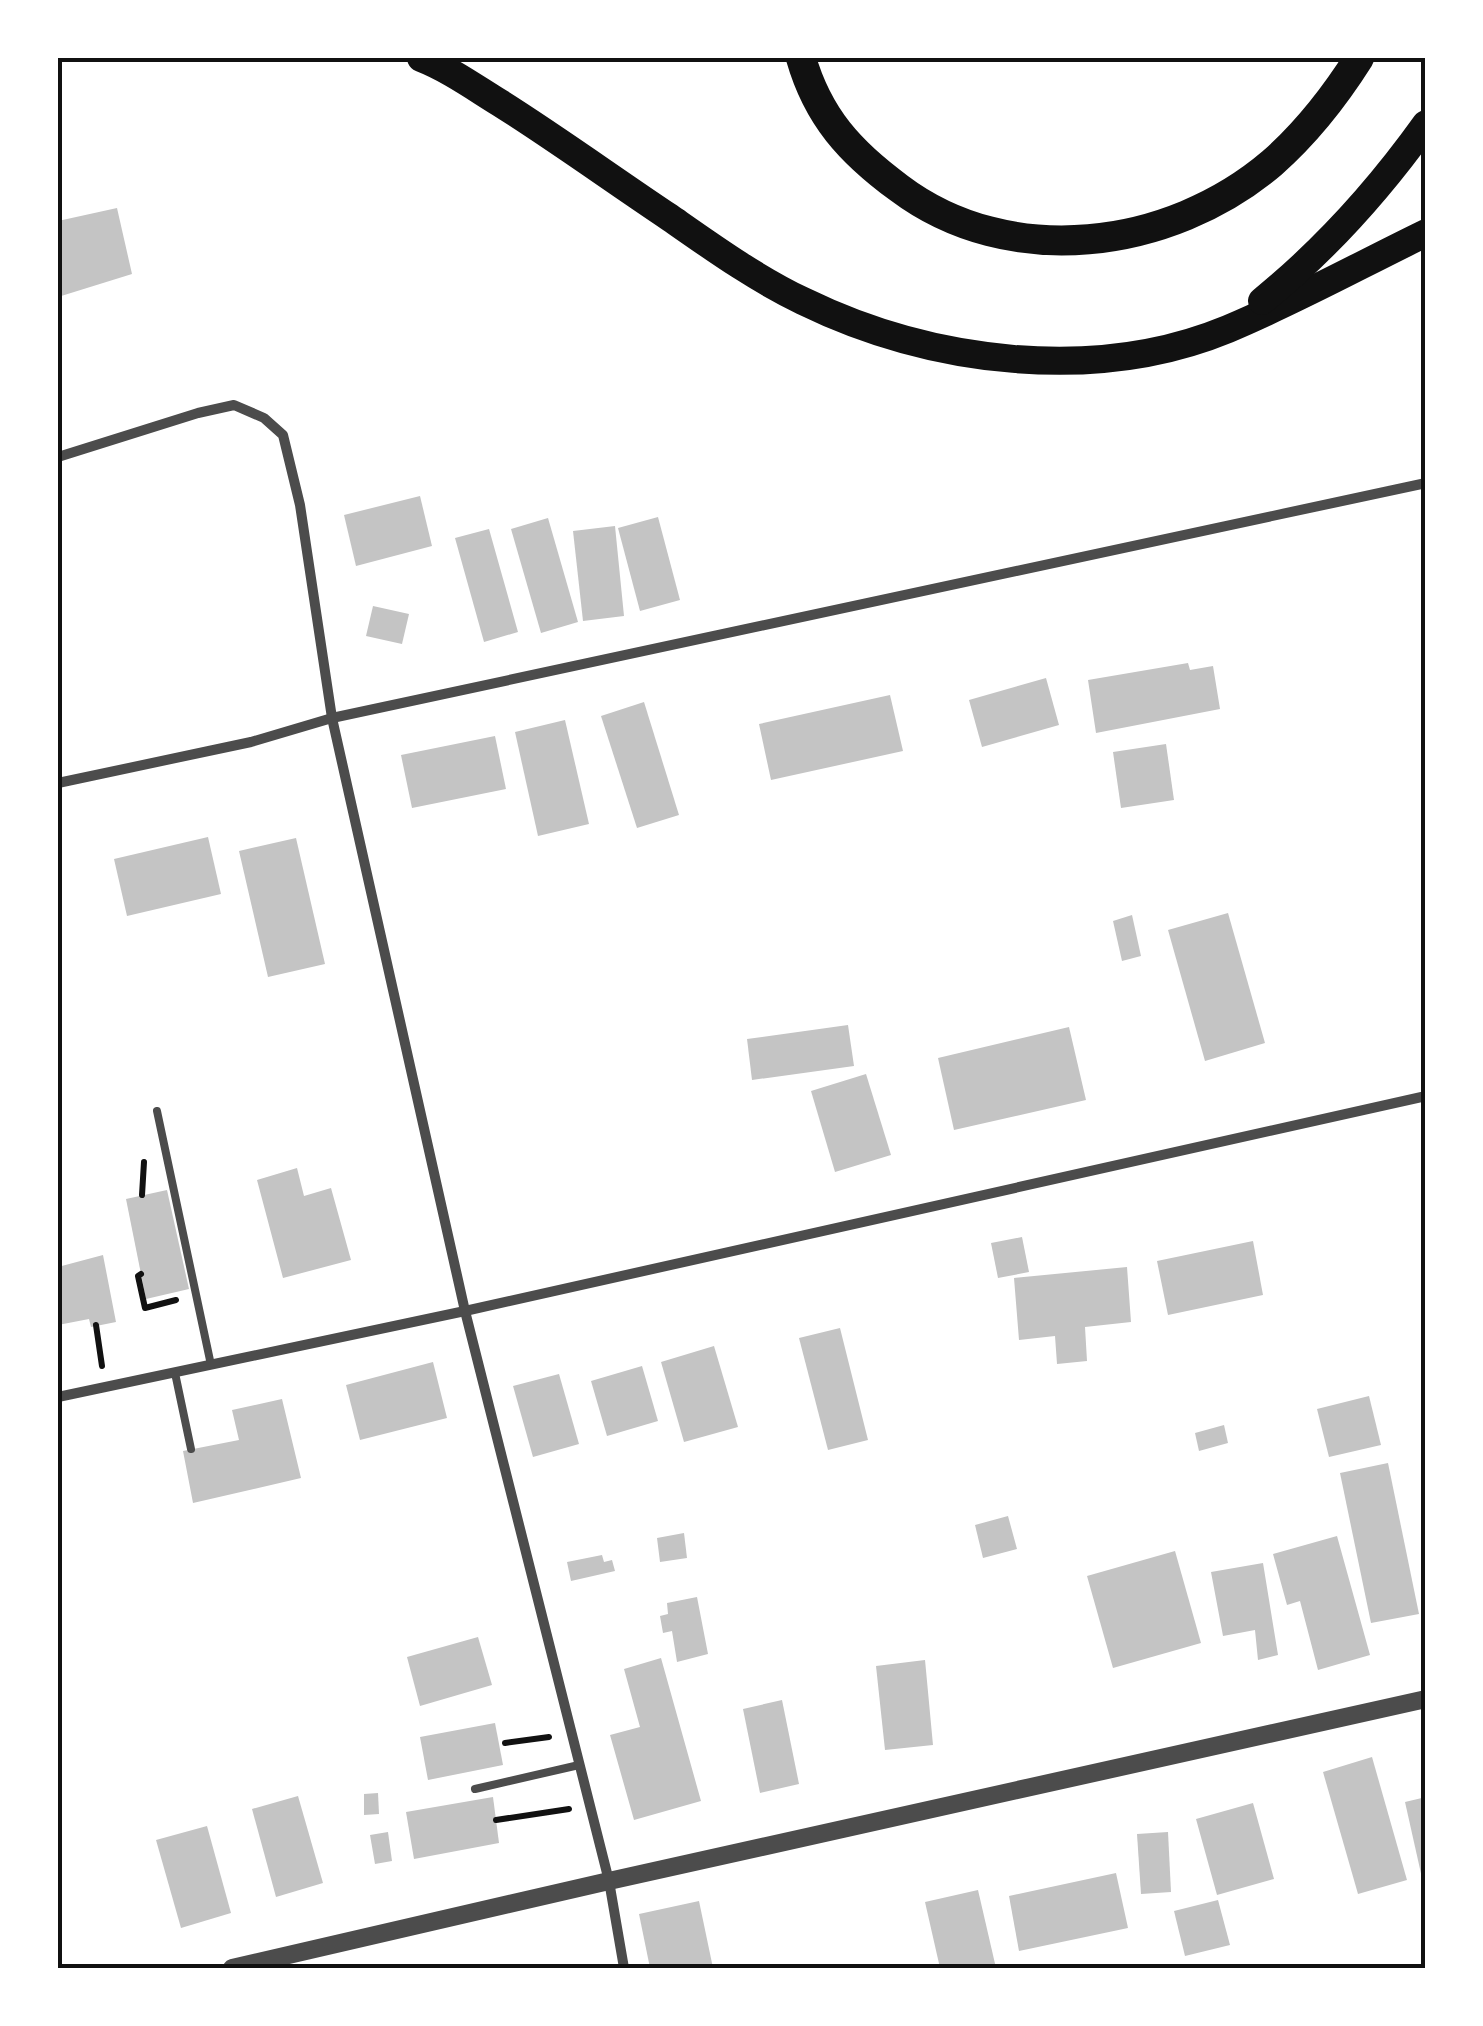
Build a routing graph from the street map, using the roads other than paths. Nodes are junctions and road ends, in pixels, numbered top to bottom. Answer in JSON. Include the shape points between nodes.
{"nodes":[{"id":1,"x":422,"y":58,"type":"edge"},
{"id":2,"x":801,"y":58,"type":"edge"},
{"id":3,"x":1358,"y":58,"type":"edge"},
{"id":4,"x":1366,"y":58,"type":"edge"},
{"id":5,"x":1327,"y":104,"type":"junction"},
{"id":6,"x":1426,"y":124,"type":"edge"},
{"id":7,"x":1426,"y":233,"type":"edge"},
{"id":8,"x":1226,"y":330,"type":"junction"},
{"id":9,"x":58,"y":456,"type":"edge"},
{"id":10,"x":1426,"y":483,"type":"edge"},
{"id":11,"x":332,"y":718,"type":"junction"},
{"id":12,"x":58,"y":784,"type":"edge"},
{"id":13,"x":1426,"y":1096,"type":"edge"},
{"id":14,"x":156,"y":1111,"type":"dead end"},
{"id":15,"x":465,"y":1311,"type":"junction"},
{"id":16,"x":211,"y":1365,"type":"junction"},
{"id":17,"x":175,"y":1373,"type":"junction"},
{"id":18,"x":58,"y":1398,"type":"edge"},
{"id":19,"x":191,"y":1449,"type":"dead end"},
{"id":20,"x":1426,"y":1700,"type":"edge"},
{"id":21,"x":579,"y":1764,"type":"junction"},
{"id":22,"x":475,"y":1789,"type":"dead end"},
{"id":23,"x":609,"y":1881,"type":"junction"},
{"id":24,"x":232,"y":1968,"type":"edge"},
{"id":25,"x":624,"y":1968,"type":"edge"}],
"edges":[{"from":1,"to":8,"type":"highway","via":[[516,113],[751,273],[860,326],[996,357],[1077,360],[1156,350]]},
{"from":2,"to":5,"type":"highway","via":[[826,118],[860,160],[912,198],[1016,240],[1068,242],[1182,217],[1271,163]]},
{"from":3,"to":5,"type":"highway"},
{"from":4,"to":5,"type":"highway"},
{"from":6,"to":8,"type":"highway","via":[[1318,254]]},
{"from":7,"to":8,"type":"highway"},
{"from":9,"to":11,"type":"street","via":[[234,405],[264,418],[283,436]]},
{"from":10,"to":11,"type":"street"},
{"from":11,"to":12,"type":"street"},
{"from":11,"to":15,"type":"street"},
{"from":13,"to":15,"type":"street"},
{"from":14,"to":16,"type":"lane"},
{"from":15,"to":16,"type":"street"},
{"from":15,"to":21,"type":"street"},
{"from":16,"to":17,"type":"street"},
{"from":17,"to":18,"type":"street"},
{"from":17,"to":19,"type":"lane"},
{"from":20,"to":23,"type":"street"},
{"from":21,"to":22,"type":"lane"},
{"from":21,"to":23,"type":"street"},
{"from":23,"to":24,"type":"street"},
{"from":23,"to":25,"type":"street"}]}
